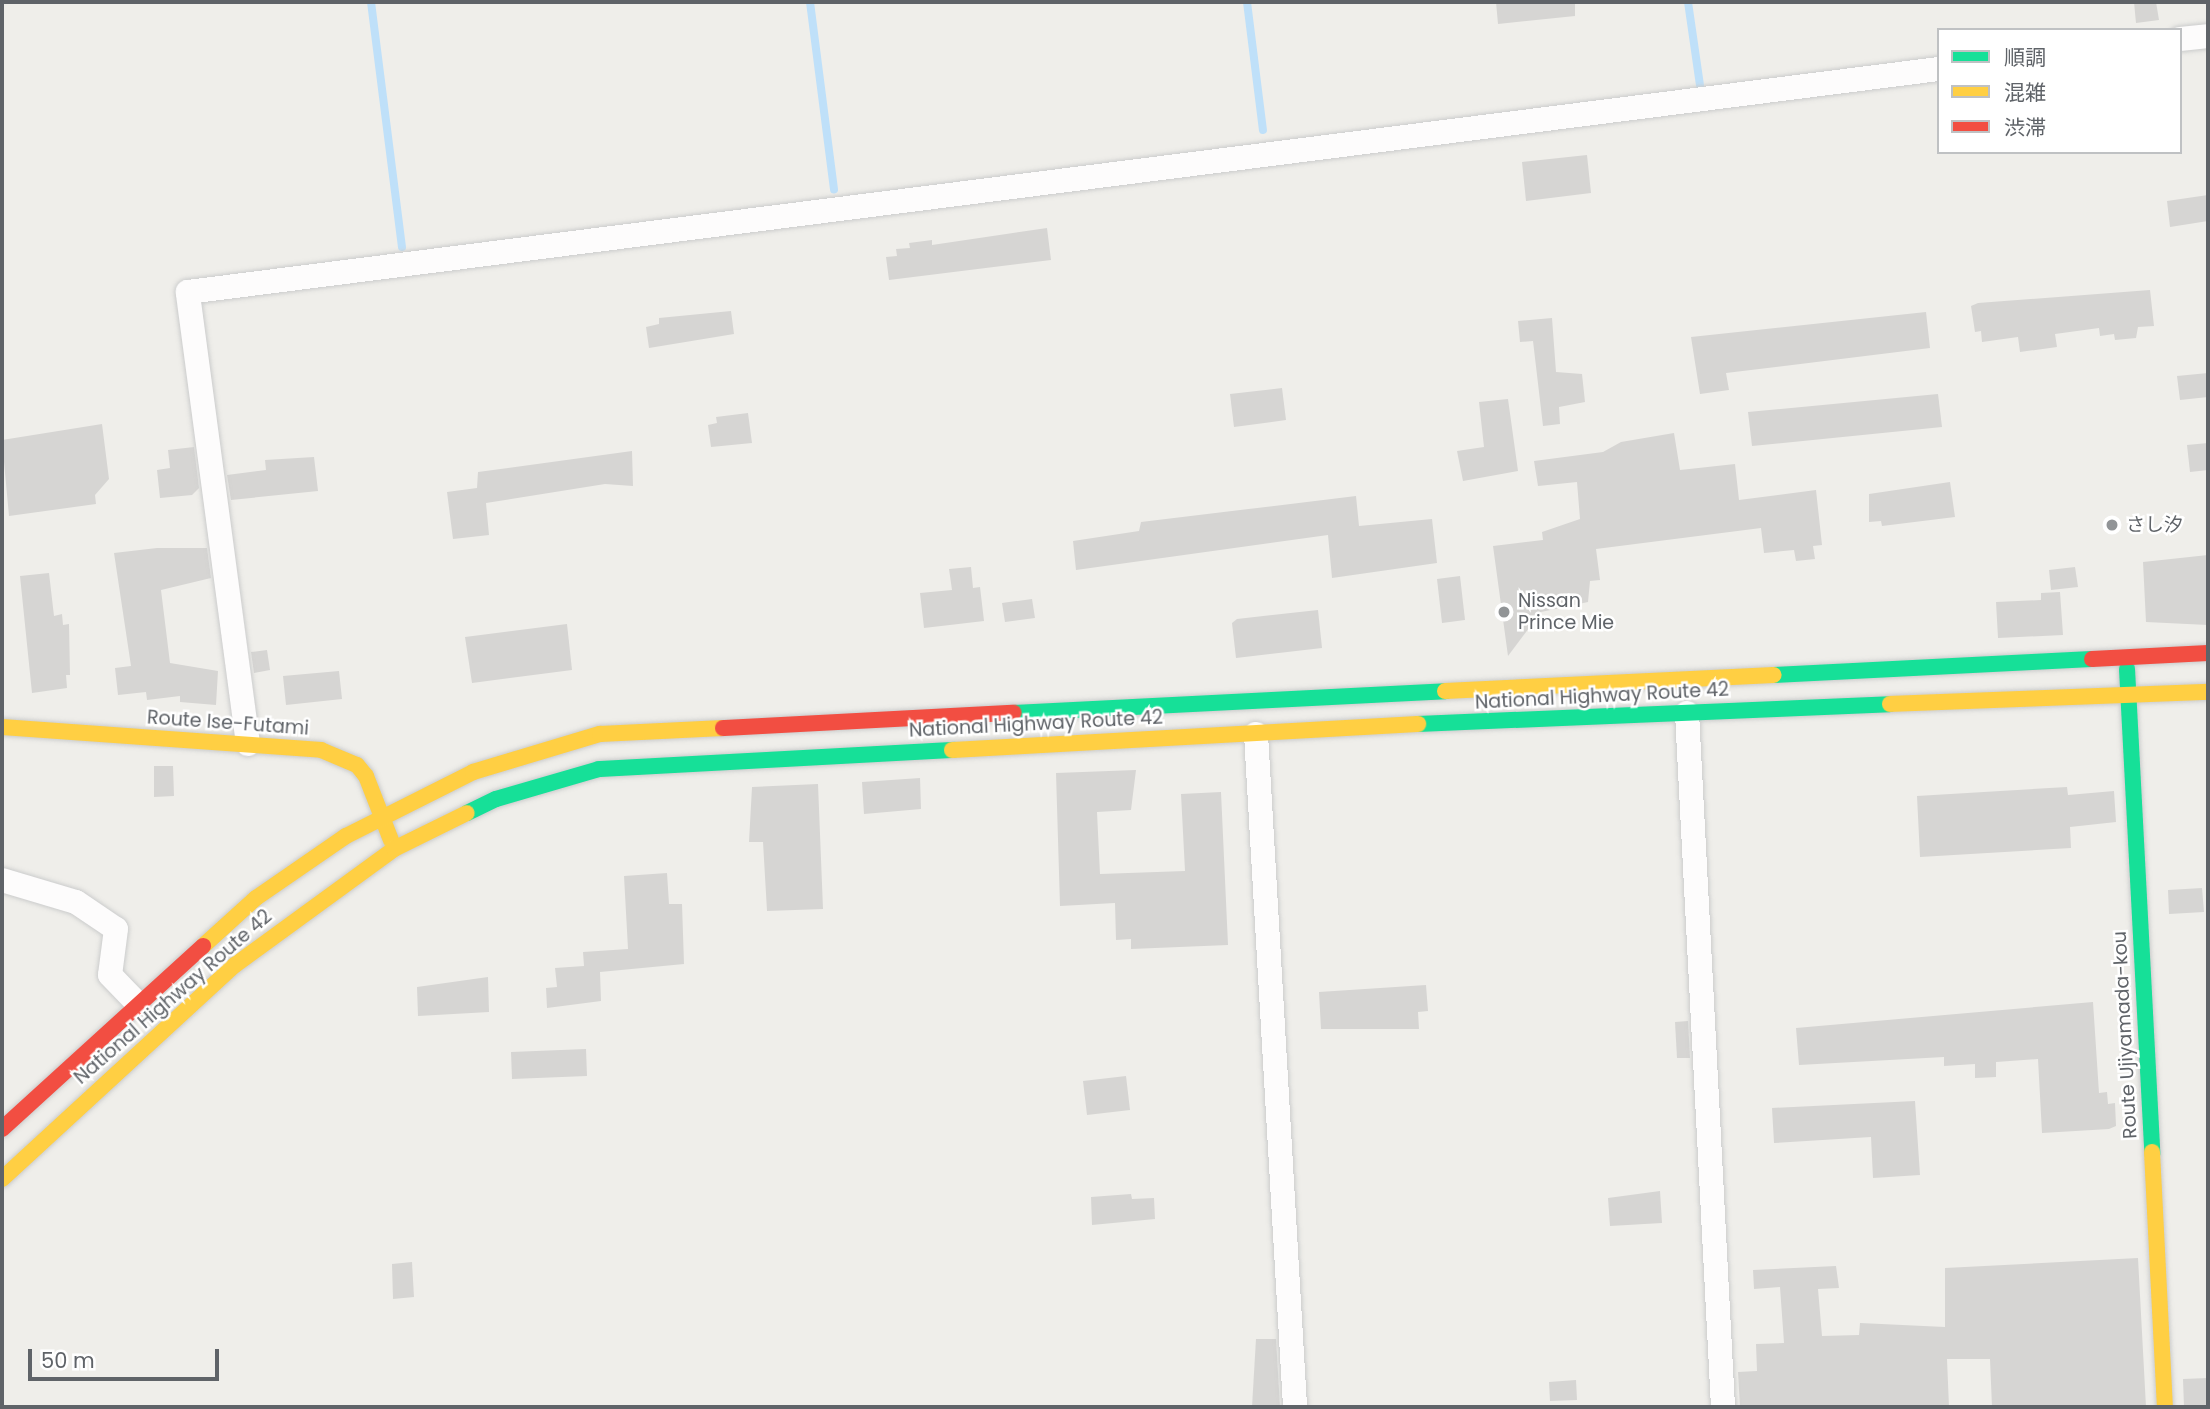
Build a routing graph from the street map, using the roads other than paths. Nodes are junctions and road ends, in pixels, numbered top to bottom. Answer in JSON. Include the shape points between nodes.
{"nodes":[{"id":1,"x":2208,"y":36,"type":"edge"},
{"id":2,"x":2182,"y":39,"type":"edge"},
{"id":3,"x":1937,"y":69,"type":"edge"},
{"id":4,"x":2208,"y":653,"type":"edge"},
{"id":5,"x":2126,"y":660,"type":"junction"},
{"id":6,"x":2208,"y":692,"type":"edge"},
{"id":7,"x":2129,"y":694,"type":"junction"},
{"id":8,"x":1687,"y":713,"type":"junction"},
{"id":9,"x":2,"y":727,"type":"edge"},
{"id":10,"x":1256,"y":734,"type":"junction"},
{"id":11,"x":248,"y":744,"type":"junction"},
{"id":12,"x":386,"y":817,"type":"junction"},
{"id":13,"x":394,"y":849,"type":"junction"},
{"id":14,"x":2,"y":880,"type":"edge"},
{"id":15,"x":138,"y":1004,"type":"junction"},
{"id":16,"x":2,"y":1129,"type":"edge"},
{"id":17,"x":2,"y":1179,"type":"edge"},
{"id":18,"x":1295,"y":1407,"type":"edge"},
{"id":19,"x":1723,"y":1407,"type":"edge"},
{"id":20,"x":2165,"y":1407,"type":"edge"}],
"edges":[{"from":1,"to":2,"type":"street"},
{"from":3,"to":11,"type":"street","via":[[188,292]]},
{"from":4,"to":5,"type":"main road","name":"National Highway Route 42"},
{"from":5,"to":7,"type":"main road","name":"Route Ujiyamada-kou"},
{"from":5,"to":12,"type":"main road","name":"National Highway Route 42","via":[[675,727],[557,743],[473,772]]},
{"from":6,"to":7,"type":"main road","name":"National Highway Route 42"},
{"from":7,"to":8,"type":"main road","name":"National Highway Route 42"},
{"from":7,"to":20,"type":"main road","name":"Route Ujiyamada-kou"},
{"from":8,"to":10,"type":"main road","name":"National Highway Route 42"},
{"from":8,"to":19,"type":"street"},
{"from":9,"to":11,"type":"main road","name":"Route Ise-Futami"},
{"from":10,"to":13,"type":"main road","name":"National Highway Route 42","via":[[600,769],[496,799]]},
{"from":10,"to":18,"type":"street"},
{"from":11,"to":12,"type":"main road","name":"Route Ise-Futami","via":[[342,757],[369,780]]},
{"from":12,"to":13,"type":"main road","name":"Route Ise-Futami"},
{"from":12,"to":15,"type":"main road","name":"National Highway Route 42","via":[[346,836],[256,898]]},
{"from":13,"to":17,"type":"main road","name":"National Highway Route 42","via":[[235,965]]},
{"from":14,"to":15,"type":"street","via":[[76,902],[116,929],[110,975]]},
{"from":15,"to":16,"type":"main road","name":"National Highway Route 42"}]}
